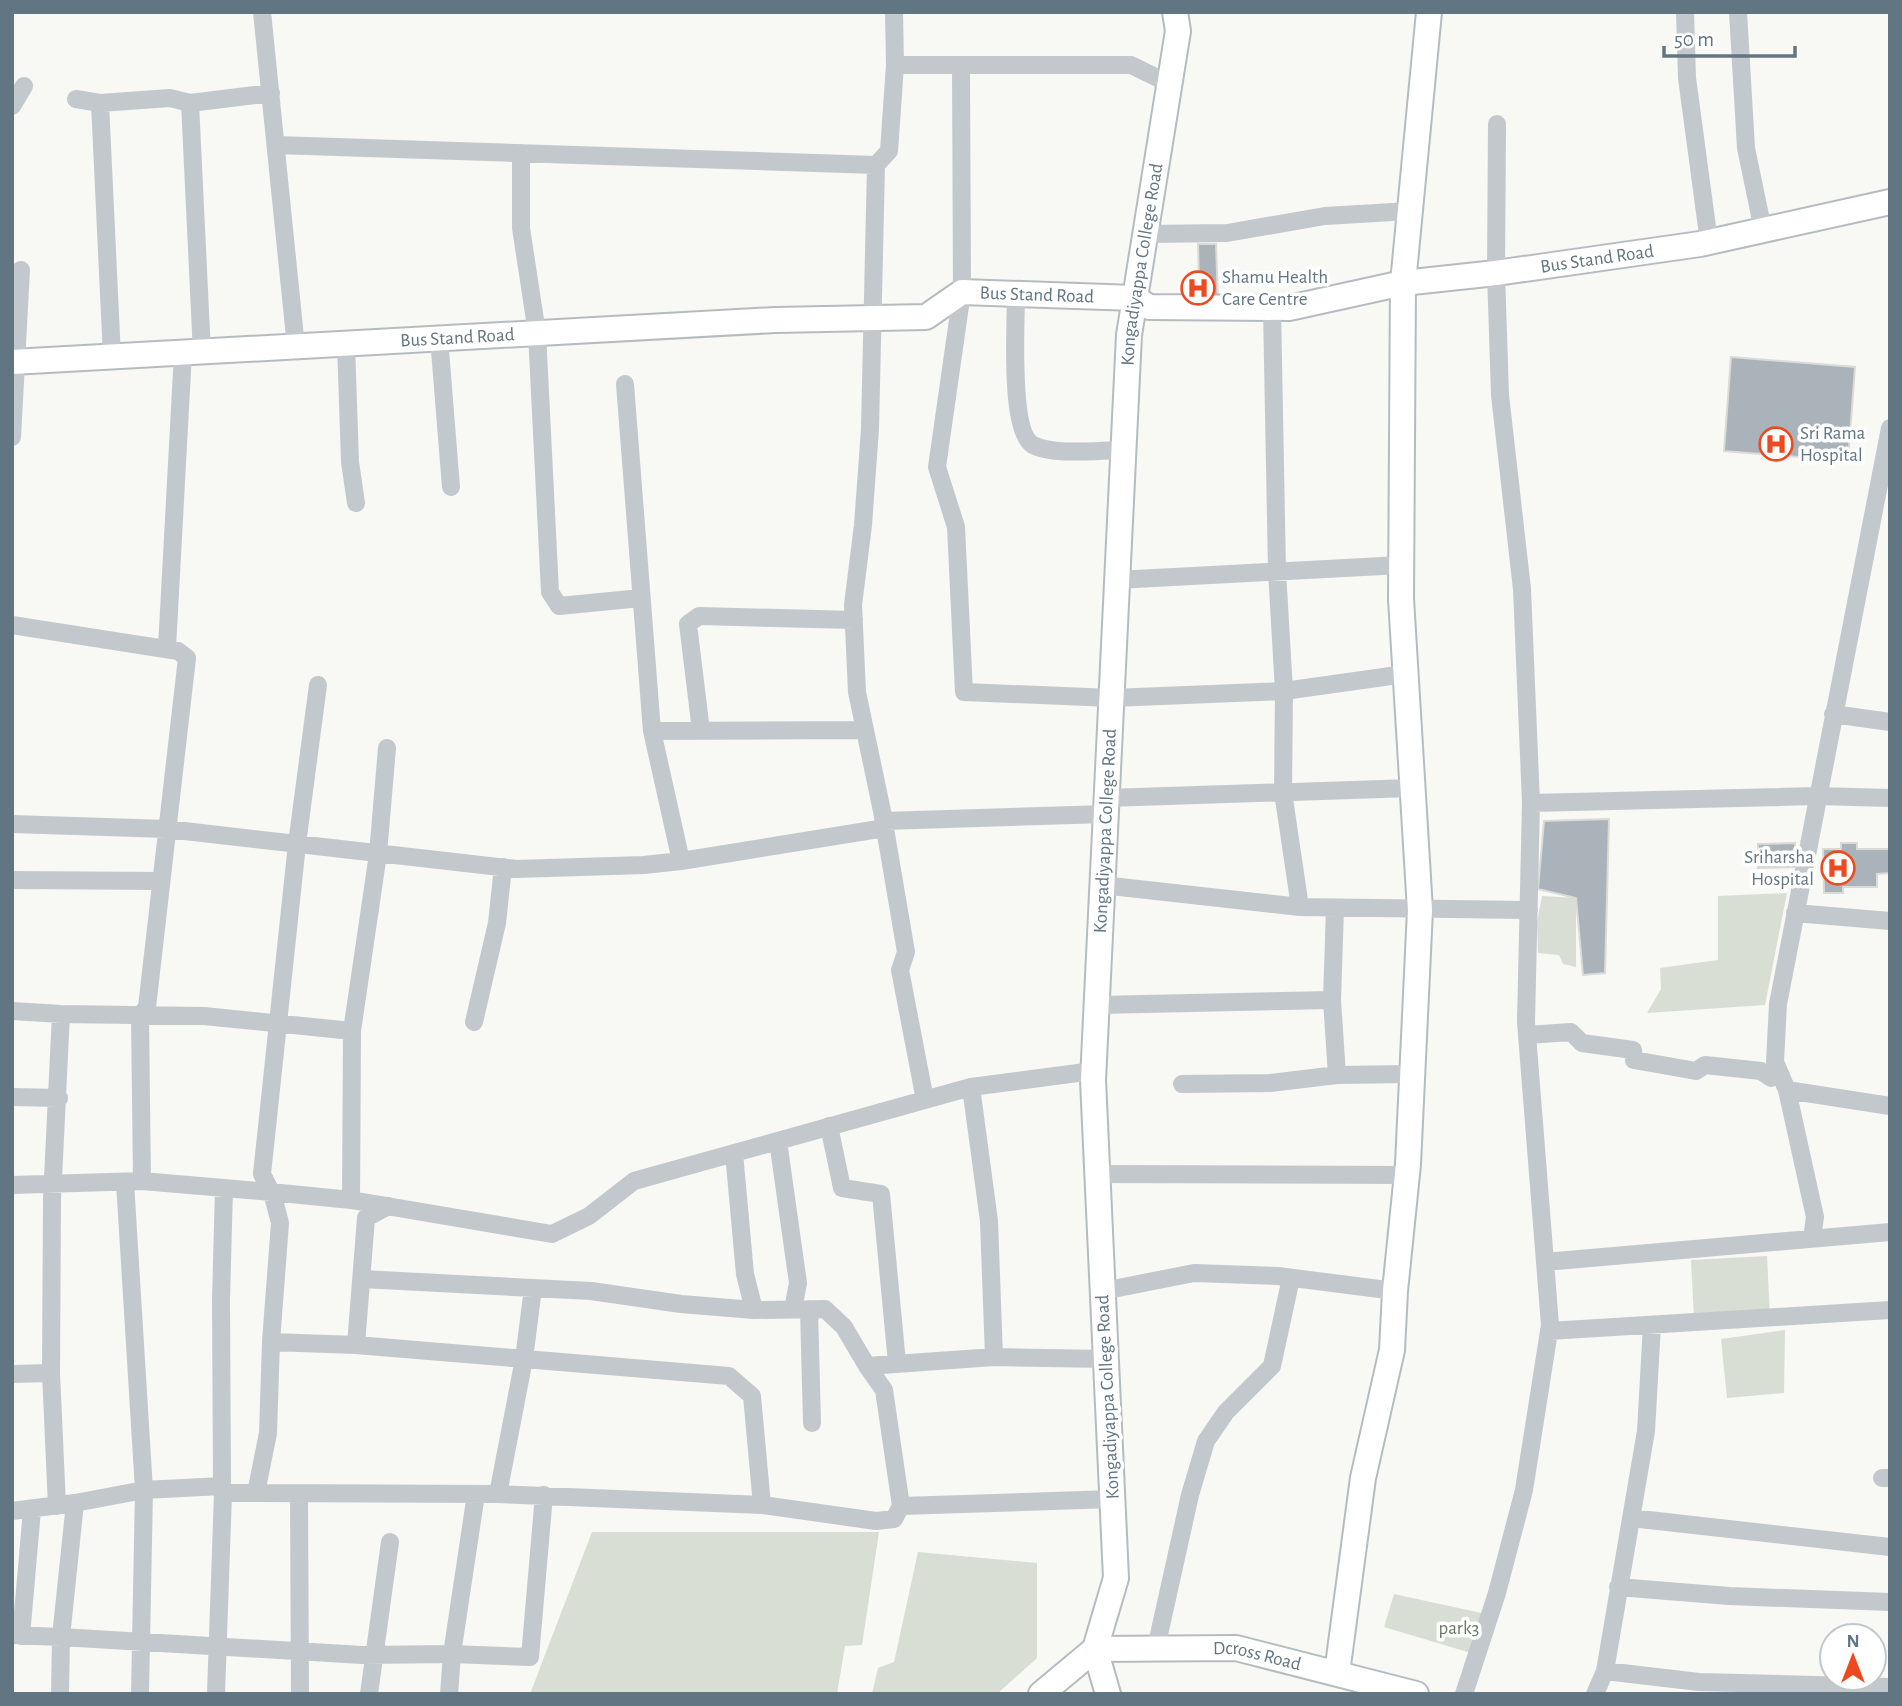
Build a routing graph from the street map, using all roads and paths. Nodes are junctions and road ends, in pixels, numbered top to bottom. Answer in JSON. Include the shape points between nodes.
{"nodes":[{"id":1,"x":262,"y":12,"type":"edge"},
{"id":2,"x":894,"y":12,"type":"edge"},
{"id":3,"x":1175,"y":12,"type":"edge"},
{"id":4,"x":1429,"y":12,"type":"edge"},
{"id":5,"x":1685,"y":12,"type":"edge"},
{"id":6,"x":1738,"y":12,"type":"edge"},
{"id":7,"x":895,"y":65,"type":"junction"},
{"id":8,"x":961,"y":65,"type":"junction"},
{"id":9,"x":1170,"y":84,"type":"junction"},
{"id":10,"x":24,"y":86,"type":"dead end"},
{"id":11,"x":271,"y":93,"type":"junction"},
{"id":12,"x":76,"y":99,"type":"dead end"},
{"id":13,"x":100,"y":103,"type":"junction"},
{"id":14,"x":190,"y":103,"type":"junction"},
{"id":15,"x":12,"y":107,"type":"edge"},
{"id":16,"x":1497,"y":124,"type":"dead end"},
{"id":17,"x":276,"y":145,"type":"junction"},
{"id":18,"x":521,"y":153,"type":"junction"},
{"id":19,"x":876,"y":165,"type":"junction"},
{"id":20,"x":1890,"y":202,"type":"edge"},
{"id":21,"x":1410,"y":211,"type":"junction"},
{"id":22,"x":1763,"y":230,"type":"junction"},
{"id":23,"x":1146,"y":234,"type":"junction"},
{"id":24,"x":1709,"y":242,"type":"junction"},
{"id":25,"x":21,"y":270,"type":"dead end"},
{"id":26,"x":1496,"y":273,"type":"junction"},
{"id":27,"x":1403,"y":283,"type":"junction"},
{"id":28,"x":962,"y":292,"type":"junction"},
{"id":29,"x":1016,"y":294,"type":"junction"},
{"id":30,"x":1135,"y":298,"type":"junction"},
{"id":31,"x":1272,"y":308,"type":"junction"},
{"id":32,"x":873,"y":318,"type":"junction"},
{"id":33,"x":537,"y":332,"type":"junction"},
{"id":34,"x":439,"y":338,"type":"junction"},
{"id":35,"x":346,"y":344,"type":"junction"},
{"id":36,"x":296,"y":347,"type":"junction"},
{"id":37,"x":193,"y":353,"type":"junction"},
{"id":38,"x":112,"y":357,"type":"junction"},
{"id":39,"x":15,"y":362,"type":"edge"},
{"id":40,"x":625,"y":384,"type":"dead end"},
{"id":41,"x":1890,"y":428,"type":"edge"},
{"id":42,"x":12,"y":437,"type":"edge"},
{"id":43,"x":1124,"y":450,"type":"junction"},
{"id":44,"x":451,"y":487,"type":"dead end"},
{"id":45,"x":356,"y":503,"type":"dead end"},
{"id":46,"x":1401,"y":565,"type":"junction"},
{"id":47,"x":1277,"y":571,"type":"junction"},
{"id":48,"x":1117,"y":580,"type":"junction"},
{"id":49,"x":641,"y":598,"type":"junction"},
{"id":50,"x":854,"y":620,"type":"junction"},
{"id":51,"x":12,"y":625,"type":"edge"},
{"id":52,"x":178,"y":651,"type":"junction"},
{"id":53,"x":1405,"y":674,"type":"junction"},
{"id":54,"x":318,"y":685,"type":"dead end"},
{"id":55,"x":1284,"y":691,"type":"junction"},
{"id":56,"x":1112,"y":698,"type":"junction"},
{"id":57,"x":1833,"y":714,"type":"junction"},
{"id":58,"x":1890,"y":722,"type":"edge"},
{"id":59,"x":865,"y":730,"type":"junction"},
{"id":60,"x":652,"y":731,"type":"junction"},
{"id":61,"x":701,"y":731,"type":"junction"},
{"id":62,"x":387,"y":748,"type":"dead end"},
{"id":63,"x":1412,"y":788,"type":"junction"},
{"id":64,"x":1283,"y":792,"type":"junction"},
{"id":65,"x":1817,"y":796,"type":"junction"},
{"id":66,"x":1890,"y":799,"type":"edge"},
{"id":67,"x":1531,"y":803,"type":"junction"},
{"id":68,"x":1106,"y":806,"type":"junction"},
{"id":69,"x":12,"y":824,"type":"edge"},
{"id":70,"x":885,"y":824,"type":"junction"},
{"id":71,"x":167,"y":829,"type":"junction"},
{"id":72,"x":297,"y":844,"type":"junction"},
{"id":73,"x":378,"y":853,"type":"junction"},
{"id":74,"x":681,"y":861,"type":"junction"},
{"id":75,"x":502,"y":867,"type":"junction"},
{"id":76,"x":12,"y":880,"type":"edge"},
{"id":77,"x":161,"y":881,"type":"junction"},
{"id":78,"x":1102,"y":885,"type":"junction"},
{"id":79,"x":1300,"y":907,"type":"junction"},
{"id":80,"x":1335,"y":908,"type":"junction"},
{"id":81,"x":1420,"y":910,"type":"junction"},
{"id":82,"x":1529,"y":910,"type":"junction"},
{"id":83,"x":1795,"y":913,"type":"junction"},
{"id":84,"x":1890,"y":921,"type":"edge"},
{"id":85,"x":1332,"y":1000,"type":"junction"},
{"id":86,"x":1097,"y":1005,"type":"junction"},
{"id":87,"x":12,"y":1011,"type":"edge"},
{"id":88,"x":61,"y":1014,"type":"junction"},
{"id":89,"x":140,"y":1016,"type":"junction"},
{"id":90,"x":474,"y":1022,"type":"dead end"},
{"id":91,"x":279,"y":1023,"type":"junction"},
{"id":92,"x":352,"y":1031,"type":"junction"},
{"id":93,"x":1527,"y":1035,"type":"junction"},
{"id":94,"x":1093,"y":1071,"type":"junction"},
{"id":95,"x":1412,"y":1074,"type":"junction"},
{"id":96,"x":1337,"y":1075,"type":"junction"},
{"id":97,"x":1784,"y":1083,"type":"junction"},
{"id":98,"x":1182,"y":1084,"type":"dead end"},
{"id":99,"x":971,"y":1087,"type":"junction"},
{"id":100,"x":12,"y":1097,"type":"edge"},
{"id":101,"x":59,"y":1098,"type":"junction"},
{"id":102,"x":925,"y":1100,"type":"junction"},
{"id":103,"x":1890,"y":1107,"type":"edge"},
{"id":104,"x":829,"y":1126,"type":"junction"},
{"id":105,"x":778,"y":1141,"type":"junction"},
{"id":106,"x":734,"y":1153,"type":"junction"},
{"id":107,"x":1097,"y":1174,"type":"junction"},
{"id":108,"x":1407,"y":1175,"type":"junction"},
{"id":109,"x":133,"y":1182,"type":"junction"},
{"id":110,"x":54,"y":1184,"type":"junction"},
{"id":111,"x":12,"y":1185,"type":"edge"},
{"id":112,"x":224,"y":1188,"type":"junction"},
{"id":113,"x":271,"y":1192,"type":"junction"},
{"id":114,"x":351,"y":1200,"type":"junction"},
{"id":115,"x":388,"y":1206,"type":"junction"},
{"id":116,"x":1890,"y":1232,"type":"edge"},
{"id":117,"x":1812,"y":1238,"type":"junction"},
{"id":118,"x":1545,"y":1262,"type":"junction"},
{"id":119,"x":1291,"y":1278,"type":"junction"},
{"id":120,"x":362,"y":1279,"type":"junction"},
{"id":121,"x":533,"y":1288,"type":"junction"},
{"id":122,"x":1103,"y":1291,"type":"junction"},
{"id":123,"x":1395,"y":1292,"type":"junction"},
{"id":124,"x":801,"y":1309,"type":"junction"},
{"id":125,"x":754,"y":1310,"type":"junction"},
{"id":126,"x":1890,"y":1310,"type":"edge"},
{"id":127,"x":1652,"y":1325,"type":"junction"},
{"id":128,"x":1549,"y":1331,"type":"junction"},
{"id":129,"x":271,"y":1342,"type":"junction"},
{"id":130,"x":356,"y":1345,"type":"junction"},
{"id":131,"x":994,"y":1357,"type":"junction"},
{"id":132,"x":524,"y":1359,"type":"junction"},
{"id":133,"x":1106,"y":1359,"type":"junction"},
{"id":134,"x":897,"y":1363,"type":"junction"},
{"id":135,"x":867,"y":1366,"type":"junction"},
{"id":136,"x":51,"y":1373,"type":"junction"},
{"id":137,"x":12,"y":1374,"type":"edge"},
{"id":138,"x":812,"y":1423,"type":"dead end"},
{"id":139,"x":223,"y":1489,"type":"junction"},
{"id":140,"x":144,"y":1490,"type":"junction"},
{"id":141,"x":256,"y":1493,"type":"junction"},
{"id":142,"x":299,"y":1493,"type":"junction"},
{"id":143,"x":476,"y":1494,"type":"junction"},
{"id":144,"x":498,"y":1494,"type":"junction"},
{"id":145,"x":544,"y":1495,"type":"junction"},
{"id":146,"x":1113,"y":1499,"type":"junction"},
{"id":147,"x":66,"y":1505,"type":"junction"},
{"id":148,"x":762,"y":1505,"type":"junction"},
{"id":149,"x":901,"y":1506,"type":"junction"},
{"id":150,"x":32,"y":1510,"type":"junction"},
{"id":151,"x":12,"y":1511,"type":"edge"},
{"id":152,"x":1631,"y":1518,"type":"junction"},
{"id":153,"x":390,"y":1542,"type":"dead end"},
{"id":154,"x":1890,"y":1547,"type":"edge"},
{"id":155,"x":1618,"y":1587,"type":"junction"},
{"id":156,"x":1890,"y":1602,"type":"edge"},
{"id":157,"x":17,"y":1635,"type":"edge"},
{"id":158,"x":61,"y":1637,"type":"junction"},
{"id":159,"x":141,"y":1643,"type":"junction"},
{"id":160,"x":216,"y":1647,"type":"junction"},
{"id":161,"x":1094,"y":1648,"type":"junction"},
{"id":162,"x":1156,"y":1648,"type":"junction"},
{"id":163,"x":300,"y":1652,"type":"junction"},
{"id":164,"x":452,"y":1654,"type":"junction"},
{"id":165,"x":373,"y":1655,"type":"junction"},
{"id":166,"x":1605,"y":1671,"type":"junction"},
{"id":167,"x":1337,"y":1673,"type":"junction"},
{"id":168,"x":1890,"y":1688,"type":"edge"},
{"id":169,"x":60,"y":1694,"type":"edge"},
{"id":170,"x":139,"y":1694,"type":"edge"},
{"id":171,"x":216,"y":1694,"type":"edge"},
{"id":172,"x":300,"y":1694,"type":"edge"},
{"id":173,"x":369,"y":1694,"type":"edge"},
{"id":174,"x":449,"y":1694,"type":"edge"},
{"id":175,"x":1041,"y":1694,"type":"edge"},
{"id":176,"x":1108,"y":1694,"type":"edge"},
{"id":177,"x":1416,"y":1694,"type":"edge"},
{"id":178,"x":1464,"y":1694,"type":"edge"},
{"id":179,"x":1595,"y":1694,"type":"edge"}],
"edges":[{"from":1,"to":11,"type":"street"},
{"from":2,"to":7,"type":"street"},
{"from":3,"to":9,"type":"street","name":"Kongadiyappa College Road","via":[[1178,31]]},
{"from":4,"to":21,"type":"street"},
{"from":5,"to":24,"type":"street","via":[[1686,78]]},
{"from":6,"to":22,"type":"street","via":[[1745,148]]},
{"from":7,"to":8,"type":"street"},
{"from":7,"to":19,"type":"street","via":[[889,151]]},
{"from":8,"to":9,"type":"street","via":[[1131,65]]},
{"from":8,"to":28,"type":"street"},
{"from":9,"to":23,"type":"street","name":"Kongadiyappa College Road"},
{"from":10,"to":15,"type":"street"},
{"from":11,"to":14,"type":"street"},
{"from":11,"to":17,"type":"street"},
{"from":12,"to":13,"type":"street"},
{"from":13,"to":14,"type":"street","via":[[170,98]]},
{"from":13,"to":38,"type":"street"},
{"from":14,"to":37,"type":"street"},
{"from":16,"to":26,"type":"street"},
{"from":17,"to":18,"type":"street"},
{"from":17,"to":36,"type":"street"},
{"from":18,"to":19,"type":"street"},
{"from":18,"to":33,"type":"street","via":[[521,228]]},
{"from":19,"to":32,"type":"street"},
{"from":20,"to":22,"type":"street","name":"Bus Stand Road"},
{"from":21,"to":23,"type":"street","via":[[1325,216],[1227,233]]},
{"from":21,"to":27,"type":"street"},
{"from":22,"to":24,"type":"street","name":"Bus Stand Road"},
{"from":23,"to":30,"type":"street","name":"Kongadiyappa College Road"},
{"from":24,"to":26,"type":"street","name":"Bus Stand Road"},
{"from":25,"to":39,"type":"street"},
{"from":26,"to":27,"type":"street","name":"Bus Stand Road"},
{"from":26,"to":67,"type":"street","via":[[1500,394],[1522,589]]},
{"from":27,"to":31,"type":"street","name":"Bus Stand Road"},
{"from":27,"to":46,"type":"street"},
{"from":28,"to":29,"type":"street","name":"Bus Stand Road"},
{"from":28,"to":32,"type":"street","name":"Bus Stand Road","via":[[926,317]]},
{"from":28,"to":56,"type":"street","via":[[937,467],[956,527],[964,692]]},
{"from":29,"to":30,"type":"street","name":"Bus Stand Road"},
{"from":29,"to":43,"type":"street","via":[[1017,412],[1023,436],[1046,450]]},
{"from":30,"to":31,"type":"street","name":"Bus Stand Road","via":[[1149,307]]},
{"from":30,"to":43,"type":"street","name":"Kongadiyappa College Road"},
{"from":31,"to":47,"type":"street"},
{"from":32,"to":33,"type":"street","name":"Bus Stand Road"},
{"from":32,"to":50,"type":"street","via":[[870,429]]},
{"from":33,"to":34,"type":"street","name":"Bus Stand Road"},
{"from":33,"to":49,"type":"street","via":[[550,592],[559,606]]},
{"from":34,"to":35,"type":"street","name":"Bus Stand Road"},
{"from":34,"to":44,"type":"street"},
{"from":35,"to":36,"type":"street","name":"Bus Stand Road"},
{"from":35,"to":45,"type":"street"},
{"from":36,"to":37,"type":"street","name":"Bus Stand Road"},
{"from":37,"to":38,"type":"street","name":"Bus Stand Road"},
{"from":37,"to":52,"type":"street","via":[[167,648]]},
{"from":38,"to":39,"type":"street","name":"Bus Stand Road"},
{"from":39,"to":42,"type":"street"},
{"from":40,"to":49,"type":"street"},
{"from":41,"to":57,"type":"street"},
{"from":43,"to":48,"type":"street","name":"Kongadiyappa College Road"},
{"from":46,"to":47,"type":"street"},
{"from":46,"to":53,"type":"street"},
{"from":47,"to":48,"type":"street"},
{"from":47,"to":55,"type":"street"},
{"from":48,"to":56,"type":"street","name":"Kongadiyappa College Road"},
{"from":49,"to":60,"type":"street"},
{"from":50,"to":59,"type":"street","via":[[857,692]]},
{"from":50,"to":61,"type":"street","via":[[699,616],[688,624]]},
{"from":51,"to":52,"type":"street"},
{"from":52,"to":71,"type":"street","via":[[187,658]]},
{"from":53,"to":55,"type":"street"},
{"from":53,"to":63,"type":"street"},
{"from":54,"to":72,"type":"street"},
{"from":55,"to":56,"type":"street"},
{"from":55,"to":64,"type":"street"},
{"from":56,"to":68,"type":"street","name":"Kongadiyappa College Road"},
{"from":57,"to":58,"type":"street"},
{"from":57,"to":65,"type":"street"},
{"from":59,"to":61,"type":"street"},
{"from":59,"to":70,"type":"street"},
{"from":60,"to":61,"type":"street"},
{"from":60,"to":74,"type":"street"},
{"from":62,"to":73,"type":"street"},
{"from":63,"to":64,"type":"street"},
{"from":63,"to":81,"type":"street"},
{"from":64,"to":68,"type":"street"},
{"from":64,"to":79,"type":"street"},
{"from":65,"to":66,"type":"street"},
{"from":65,"to":67,"type":"street"},
{"from":65,"to":83,"type":"street"},
{"from":67,"to":82,"type":"street"},
{"from":68,"to":70,"type":"street"},
{"from":68,"to":78,"type":"street","name":"Kongadiyappa College Road"},
{"from":69,"to":71,"type":"street"},
{"from":70,"to":74,"type":"street"},
{"from":70,"to":102,"type":"street","via":[[906,952],[900,970]]},
{"from":71,"to":72,"type":"street"},
{"from":71,"to":77,"type":"street"},
{"from":72,"to":73,"type":"street"},
{"from":72,"to":91,"type":"street"},
{"from":73,"to":75,"type":"street"},
{"from":73,"to":92,"type":"street"},
{"from":74,"to":75,"type":"street"},
{"from":75,"to":90,"type":"street","via":[[497,922]]},
{"from":76,"to":77,"type":"street"},
{"from":77,"to":89,"type":"street","via":[[146,1007]]},
{"from":78,"to":79,"type":"street"},
{"from":78,"to":86,"type":"street","name":"Kongadiyappa College Road"},
{"from":79,"to":80,"type":"street"},
{"from":80,"to":81,"type":"street"},
{"from":80,"to":85,"type":"street"},
{"from":81,"to":82,"type":"street"},
{"from":81,"to":95,"type":"street"},
{"from":82,"to":93,"type":"street"},
{"from":83,"to":84,"type":"street"},
{"from":83,"to":97,"type":"street","via":[[1778,1004],[1775,1062]]},
{"from":85,"to":86,"type":"street"},
{"from":85,"to":96,"type":"street"},
{"from":86,"to":94,"type":"street","name":"Kongadiyappa College Road"},
{"from":87,"to":88,"type":"street"},
{"from":88,"to":89,"type":"street"},
{"from":88,"to":101,"type":"street"},
{"from":89,"to":91,"type":"street"},
{"from":89,"to":109,"type":"street"},
{"from":91,"to":92,"type":"street"},
{"from":91,"to":113,"type":"street","via":[[262,1174]]},
{"from":92,"to":114,"type":"street"},
{"from":93,"to":97,"type":"street","via":[[1571,1032],[1582,1043],[1633,1050],[1634,1060],[1696,1070],[1705,1065],[1761,1071]]},
{"from":93,"to":118,"type":"street"},
{"from":94,"to":99,"type":"street"},
{"from":94,"to":107,"type":"street","name":"Kongadiyappa College Road"},
{"from":95,"to":96,"type":"street"},
{"from":95,"to":108,"type":"street"},
{"from":96,"to":98,"type":"street","via":[[1270,1083]]},
{"from":97,"to":103,"type":"street"},
{"from":97,"to":117,"type":"street","via":[[1815,1217]]},
{"from":99,"to":102,"type":"street"},
{"from":99,"to":131,"type":"street","via":[[989,1221]]},
{"from":100,"to":101,"type":"street"},
{"from":101,"to":110,"type":"street"},
{"from":102,"to":104,"type":"street"},
{"from":104,"to":105,"type":"street"},
{"from":104,"to":134,"type":"street","via":[[842,1188],[881,1194]]},
{"from":105,"to":106,"type":"street"},
{"from":105,"to":124,"type":"street"},
{"from":106,"to":115,"type":"street","via":[[634,1181],[589,1216],[552,1234]]},
{"from":106,"to":125,"type":"street","via":[[745,1274]]},
{"from":107,"to":108,"type":"street"},
{"from":107,"to":122,"type":"street","name":"Kongadiyappa College Road"},
{"from":108,"to":123,"type":"street"},
{"from":109,"to":110,"type":"street"},
{"from":109,"to":112,"type":"street"},
{"from":109,"to":140,"type":"street"},
{"from":110,"to":111,"type":"street"},
{"from":110,"to":136,"type":"street"},
{"from":112,"to":113,"type":"street"},
{"from":112,"to":139,"type":"street"},
{"from":113,"to":114,"type":"street"},
{"from":113,"to":129,"type":"street","via":[[280,1223]]},
{"from":114,"to":115,"type":"street"},
{"from":115,"to":120,"type":"street","via":[[366,1218]]},
{"from":116,"to":117,"type":"street"},
{"from":117,"to":118,"type":"street"},
{"from":118,"to":128,"type":"street"},
{"from":119,"to":122,"type":"street","via":[[1194,1273]]},
{"from":119,"to":123,"type":"street"},
{"from":119,"to":162,"type":"street","via":[[1272,1366],[1226,1412],[1206,1441]]},
{"from":120,"to":121,"type":"street"},
{"from":120,"to":130,"type":"street"},
{"from":121,"to":125,"type":"street"},
{"from":121,"to":132,"type":"street"},
{"from":122,"to":133,"type":"street","name":"Kongadiyappa College Road"},
{"from":123,"to":167,"type":"street","via":[[1391,1350],[1363,1478]]},
{"from":124,"to":125,"type":"street"},
{"from":124,"to":135,"type":"street","via":[[825,1309],[844,1327]]},
{"from":124,"to":138,"type":"street"},
{"from":126,"to":127,"type":"street"},
{"from":127,"to":128,"type":"street"},
{"from":127,"to":152,"type":"street","via":[[1646,1431]]},
{"from":128,"to":178,"type":"street","via":[[1524,1490]]},
{"from":129,"to":130,"type":"street"},
{"from":129,"to":141,"type":"street","via":[[268,1433]]},
{"from":130,"to":132,"type":"street"},
{"from":131,"to":133,"type":"street"},
{"from":131,"to":134,"type":"street"},
{"from":132,"to":144,"type":"street"},
{"from":132,"to":148,"type":"street","via":[[729,1376],[752,1396]]},
{"from":133,"to":146,"type":"street","name":"Kongadiyappa College Road"},
{"from":134,"to":135,"type":"street"},
{"from":135,"to":149,"type":"street","via":[[884,1390]]},
{"from":136,"to":137,"type":"street"},
{"from":136,"to":147,"type":"street"},
{"from":139,"to":140,"type":"street"},
{"from":139,"to":141,"type":"street"},
{"from":139,"to":160,"type":"street"},
{"from":140,"to":147,"type":"street"},
{"from":140,"to":159,"type":"street"},
{"from":141,"to":142,"type":"street"},
{"from":142,"to":143,"type":"street"},
{"from":142,"to":163,"type":"street"},
{"from":143,"to":144,"type":"street"},
{"from":143,"to":164,"type":"street"},
{"from":144,"to":145,"type":"street"},
{"from":145,"to":148,"type":"street"},
{"from":145,"to":164,"type":"street","via":[[530,1657]]},
{"from":146,"to":149,"type":"street"},
{"from":146,"to":161,"type":"street","name":"Kongadiyappa College Road","via":[[1116,1578]]},
{"from":147,"to":150,"type":"street"},
{"from":147,"to":158,"type":"street"},
{"from":148,"to":149,"type":"street","via":[[876,1521],[894,1518]]},
{"from":150,"to":151,"type":"street"},
{"from":150,"to":157,"type":"street"},
{"from":152,"to":154,"type":"street"},
{"from":152,"to":155,"type":"street"},
{"from":153,"to":165,"type":"street"},
{"from":155,"to":156,"type":"street"},
{"from":155,"to":166,"type":"street"},
{"from":157,"to":158,"type":"street"},
{"from":158,"to":159,"type":"street"},
{"from":158,"to":169,"type":"street"},
{"from":159,"to":160,"type":"street"},
{"from":159,"to":170,"type":"street"},
{"from":160,"to":163,"type":"street"},
{"from":160,"to":171,"type":"street"},
{"from":161,"to":162,"type":"street","name":"Dcross Road"},
{"from":161,"to":175,"type":"street"},
{"from":161,"to":176,"type":"street"},
{"from":162,"to":167,"type":"street","name":"Dcross Road","via":[[1236,1648]]},
{"from":163,"to":165,"type":"street"},
{"from":163,"to":172,"type":"street"},
{"from":164,"to":165,"type":"street"},
{"from":164,"to":174,"type":"street"},
{"from":165,"to":173,"type":"street"},
{"from":166,"to":168,"type":"street","via":[[1699,1682]]},
{"from":166,"to":179,"type":"street"},
{"from":167,"to":177,"type":"street","name":"Dcross Road"}]}
